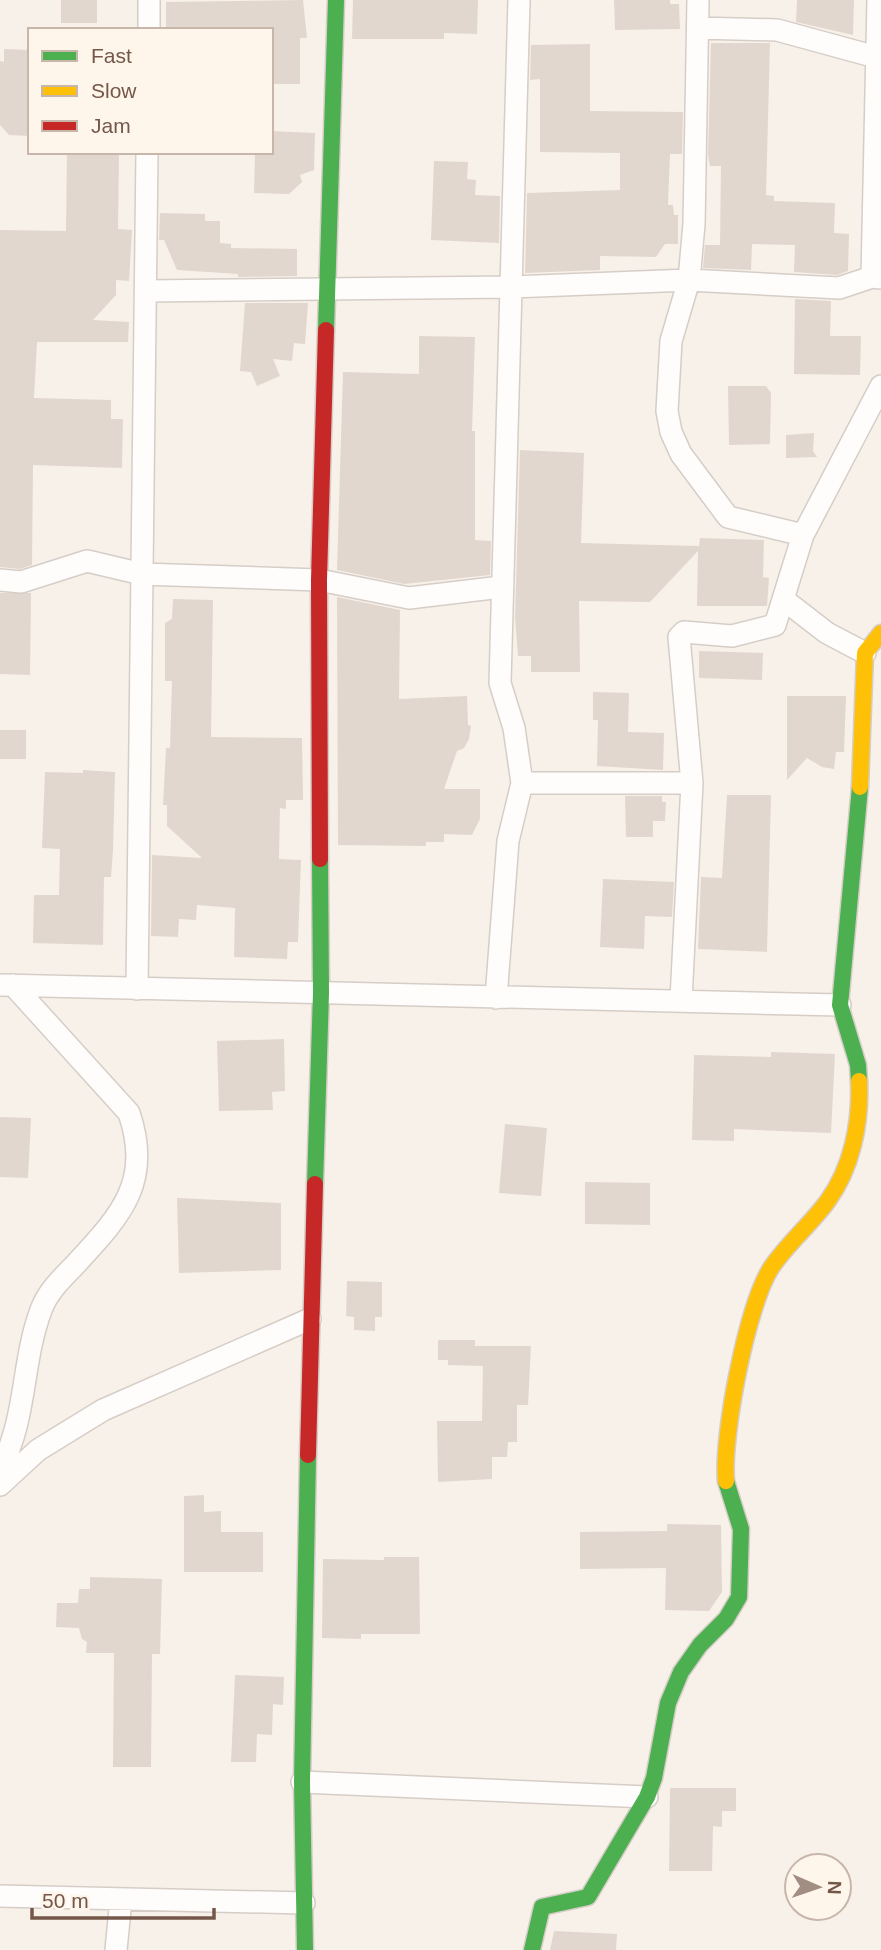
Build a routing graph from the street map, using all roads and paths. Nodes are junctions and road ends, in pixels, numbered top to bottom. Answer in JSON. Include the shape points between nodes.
{"nodes":[{"id":1,"x":149,"y":0,"type":"edge"},
{"id":2,"x":336,"y":0,"type":"edge"},
{"id":3,"x":519,"y":0,"type":"edge"},
{"id":4,"x":698,"y":0,"type":"edge"},
{"id":5,"x":878,"y":0,"type":"edge"},
{"id":6,"x":149,"y":28,"type":"edge"},
{"id":7,"x":698,"y":28,"type":"junction"},
{"id":8,"x":876,"y":57,"type":"junction"},
{"id":9,"x":148,"y":154,"type":"edge"},
{"id":10,"x":876,"y":278,"type":"edge"},
{"id":11,"x":690,"y":280,"type":"junction"},
{"id":12,"x":512,"y":287,"type":"junction"},
{"id":13,"x":328,"y":288,"type":"junction"},
{"id":14,"x":146,"y":291,"type":"junction"},
{"id":15,"x":881,"y":386,"type":"edge"},
{"id":16,"x":803,"y":535,"type":"junction"},
{"id":17,"x":142,"y":574,"type":"junction"},
{"id":18,"x":0,"y":580,"type":"edge"},
{"id":19,"x":319,"y":580,"type":"junction"},
{"id":20,"x":501,"y":587,"type":"junction"},
{"id":21,"x":783,"y":599,"type":"junction"},
{"id":22,"x":881,"y":633,"type":"edge"},
{"id":23,"x":865,"y":653,"type":"junction"},
{"id":24,"x":522,"y":783,"type":"junction"},
{"id":25,"x":692,"y":783,"type":"junction"},
{"id":26,"x":6,"y":985,"type":"edge"},
{"id":27,"x":137,"y":989,"type":"junction"},
{"id":28,"x":321,"y":993,"type":"junction"},
{"id":29,"x":496,"y":998,"type":"junction"},
{"id":30,"x":681,"y":1000,"type":"junction"},
{"id":31,"x":840,"y":1005,"type":"junction"},
{"id":32,"x":310,"y":1320,"type":"junction"},
{"id":33,"x":0,"y":1470,"type":"edge"},
{"id":34,"x":0,"y":1485,"type":"edge"},
{"id":35,"x":302,"y":1782,"type":"junction"},
{"id":36,"x":647,"y":1797,"type":"junction"},
{"id":37,"x":0,"y":1896,"type":"edge"},
{"id":38,"x":121,"y":1899,"type":"junction"},
{"id":39,"x":304,"y":1903,"type":"junction"},
{"id":40,"x":116,"y":1950,"type":"edge"},
{"id":41,"x":305,"y":1950,"type":"edge"},
{"id":42,"x":532,"y":1950,"type":"edge"}],
"edges":[{"from":1,"to":6,"type":"street"},
{"from":2,"to":13,"type":"street"},
{"from":3,"to":12,"type":"street"},
{"from":4,"to":7,"type":"street"},
{"from":5,"to":8,"type":"street"},
{"from":7,"to":8,"type":"street","via":[[777,30]]},
{"from":7,"to":11,"type":"street"},
{"from":8,"to":10,"type":"street"},
{"from":9,"to":14,"type":"street"},
{"from":10,"to":11,"type":"street","via":[[839,288]]},
{"from":11,"to":12,"type":"street"},
{"from":11,"to":16,"type":"street","via":[[668,365],[671,432],[681,454],[728,517]]},
{"from":12,"to":13,"type":"street"},
{"from":12,"to":20,"type":"street","via":[[509,473]]},
{"from":13,"to":14,"type":"street"},
{"from":13,"to":19,"type":"street"},
{"from":14,"to":17,"type":"street"},
{"from":15,"to":16,"type":"street"},
{"from":16,"to":21,"type":"street"},
{"from":17,"to":18,"type":"street","via":[[87,561],[21,582]]},
{"from":17,"to":19,"type":"street"},
{"from":17,"to":27,"type":"street"},
{"from":19,"to":20,"type":"street","via":[[410,598]]},
{"from":19,"to":28,"type":"street"},
{"from":20,"to":24,"type":"street","via":[[500,684],[514,728]]},
{"from":21,"to":23,"type":"street","via":[[827,633]]},
{"from":21,"to":25,"type":"street","via":[[775,625],[732,636],[684,632],[679,637]]},
{"from":22,"to":23,"type":"street"},
{"from":23,"to":31,"type":"street","via":[[860,791]]},
{"from":24,"to":25,"type":"street"},
{"from":24,"to":29,"type":"street","via":[[508,841]]},
{"from":25,"to":30,"type":"street"},
{"from":26,"to":27,"type":"street"},
{"from":26,"to":33,"type":"street","via":[[129,1113],[138,1140],[138,1160],[126,1204],[41,1308],[22,1411]]},
{"from":27,"to":28,"type":"street"},
{"from":28,"to":29,"type":"street"},
{"from":28,"to":32,"type":"street"},
{"from":29,"to":30,"type":"street"},
{"from":30,"to":31,"type":"street"},
{"from":31,"to":36,"type":"street","via":[[858,1065],[860,1111],[849,1160],[828,1201],[771,1268],[756,1301],[731,1408],[725,1460],[726,1480],[741,1529],[739,1597],[681,1672],[668,1703]]},
{"from":32,"to":34,"type":"street","via":[[103,1410],[38,1450]]},
{"from":32,"to":35,"type":"street"},
{"from":35,"to":36,"type":"street"},
{"from":35,"to":39,"type":"street"},
{"from":36,"to":42,"type":"street","via":[[589,1897],[542,1908]]},
{"from":37,"to":38,"type":"street"},
{"from":38,"to":39,"type":"street"},
{"from":38,"to":40,"type":"street"},
{"from":39,"to":41,"type":"street"}]}
